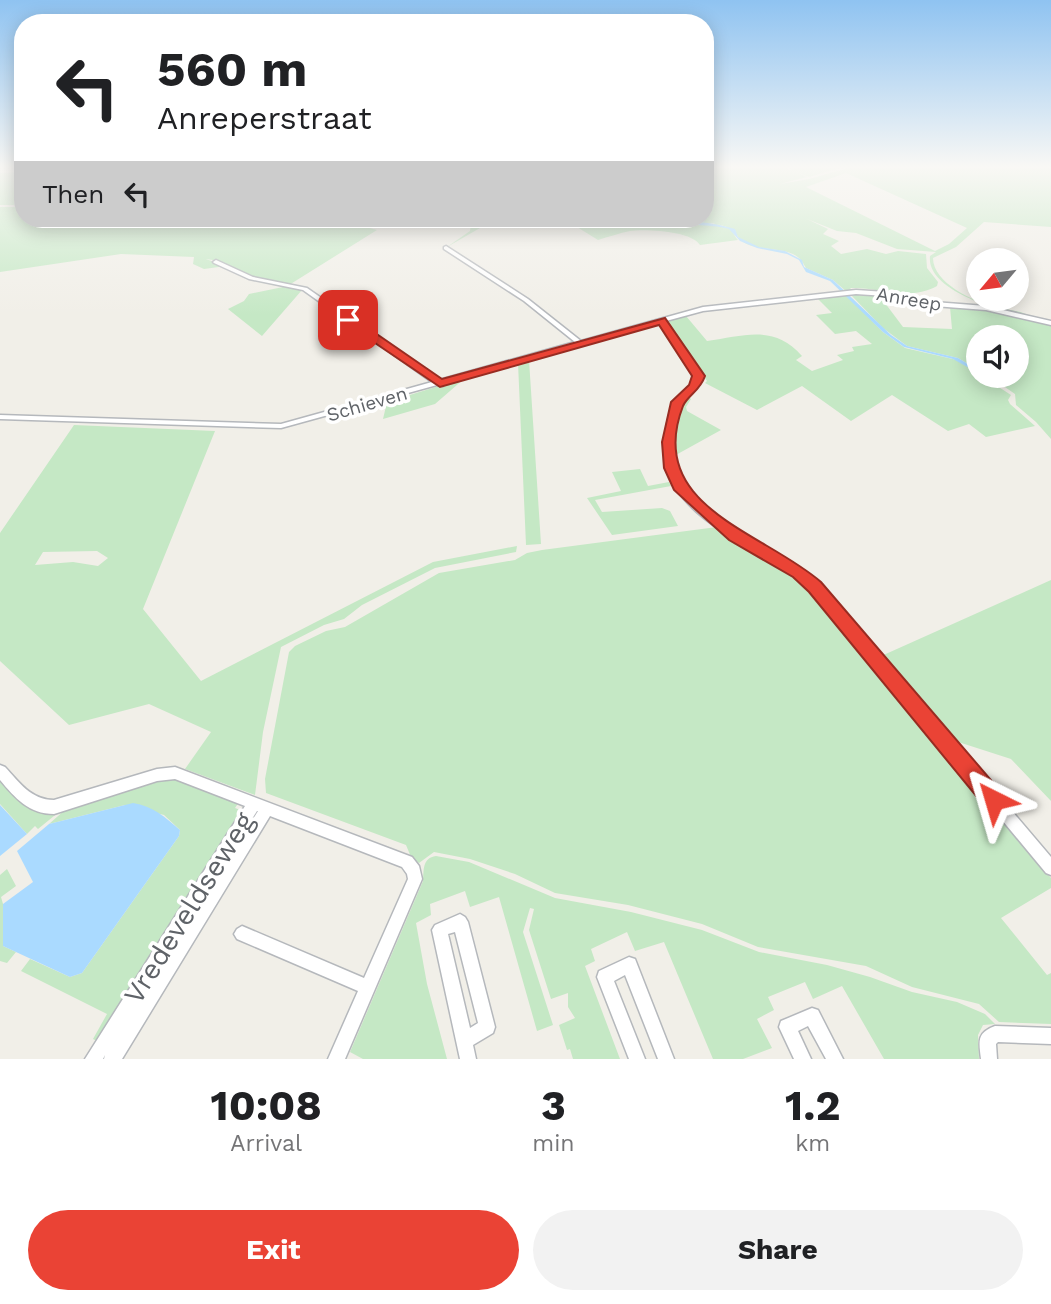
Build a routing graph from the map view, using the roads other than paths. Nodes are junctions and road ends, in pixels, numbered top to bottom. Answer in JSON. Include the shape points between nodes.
{"nodes":[{"id":1,"x":446,"y":248,"type":"dead end"},
{"id":2,"x":216,"y":262,"type":"dead end"},
{"id":3,"x":846,"y":293,"type":"joint"},
{"id":4,"x":662,"y":321,"type":"junction"},
{"id":5,"x":1051,"y":323,"type":"edge"},
{"id":6,"x":581,"y":344,"type":"junction"},
{"id":7,"x":440,"y":383,"type":"junction"},
{"id":8,"x":0,"y":417,"type":"edge"},
{"id":9,"x":0,"y":771,"type":"edge"},
{"id":10,"x":261,"y":806,"type":"junction"},
{"id":11,"x":1051,"y":868,"type":"edge"},
{"id":12,"x":243,"y":934,"type":"dead end"},
{"id":13,"x":367,"y":987,"type":"junction"},
{"id":14,"x":1051,"y":1036,"type":"edge"},
{"id":15,"x":464,"y":1041,"type":"junction"},
{"id":16,"x":93,"y":1059,"type":"edge"},
{"id":17,"x":112,"y":1059,"type":"edge"},
{"id":18,"x":336,"y":1059,"type":"edge"},
{"id":19,"x":468,"y":1059,"type":"edge"},
{"id":20,"x":637,"y":1059,"type":"edge"},
{"id":21,"x":666,"y":1059,"type":"edge"},
{"id":22,"x":803,"y":1059,"type":"edge"},
{"id":23,"x":835,"y":1059,"type":"edge"},
{"id":24,"x":989,"y":1059,"type":"edge"}],
"edges":[{"from":1,"to":6,"type":"street","via":[[526,300]]},
{"from":2,"to":7,"type":"street","via":[[251,278],[304,289]]},
{"from":3,"to":4,"type":"street","name":"Schieven","via":[[710,308]]},
{"from":3,"to":5,"type":"street","name":"Anreep","via":[[986,308]]},
{"from":4,"to":6,"type":"street","name":"Schieven"},
{"from":4,"to":11,"type":"street","via":[[699,376],[695,387],[678,402],[669,442],[671,468],[681,490],[735,536],[799,572],[815,587]]},
{"from":6,"to":7,"type":"street","name":"Schieven"},
{"from":7,"to":8,"type":"street","name":"Schieven","via":[[304,422],[269,427]]},
{"from":9,"to":10,"type":"street","via":[[30,802],[43,807],[175,773]]},
{"from":10,"to":13,"type":"street","via":[[407,862],[414,871],[415,879]]},
{"from":10,"to":16,"type":"street","name":"Vredeveldseweg"},
{"from":10,"to":17,"type":"street","name":"Vredeveldseweg"},
{"from":12,"to":13,"type":"street"},
{"from":13,"to":18,"type":"street"},
{"from":14,"to":24,"type":"street","via":[[995,1034],[987,1041]]},
{"from":15,"to":15,"type":"street","via":[[440,930],[460,922],[487,1027]]},
{"from":15,"to":19,"type":"street"},
{"from":20,"to":21,"type":"street","via":[[606,977],[629,965]]},
{"from":22,"to":23,"type":"street","via":[[787,1027],[812,1016]]}]}
